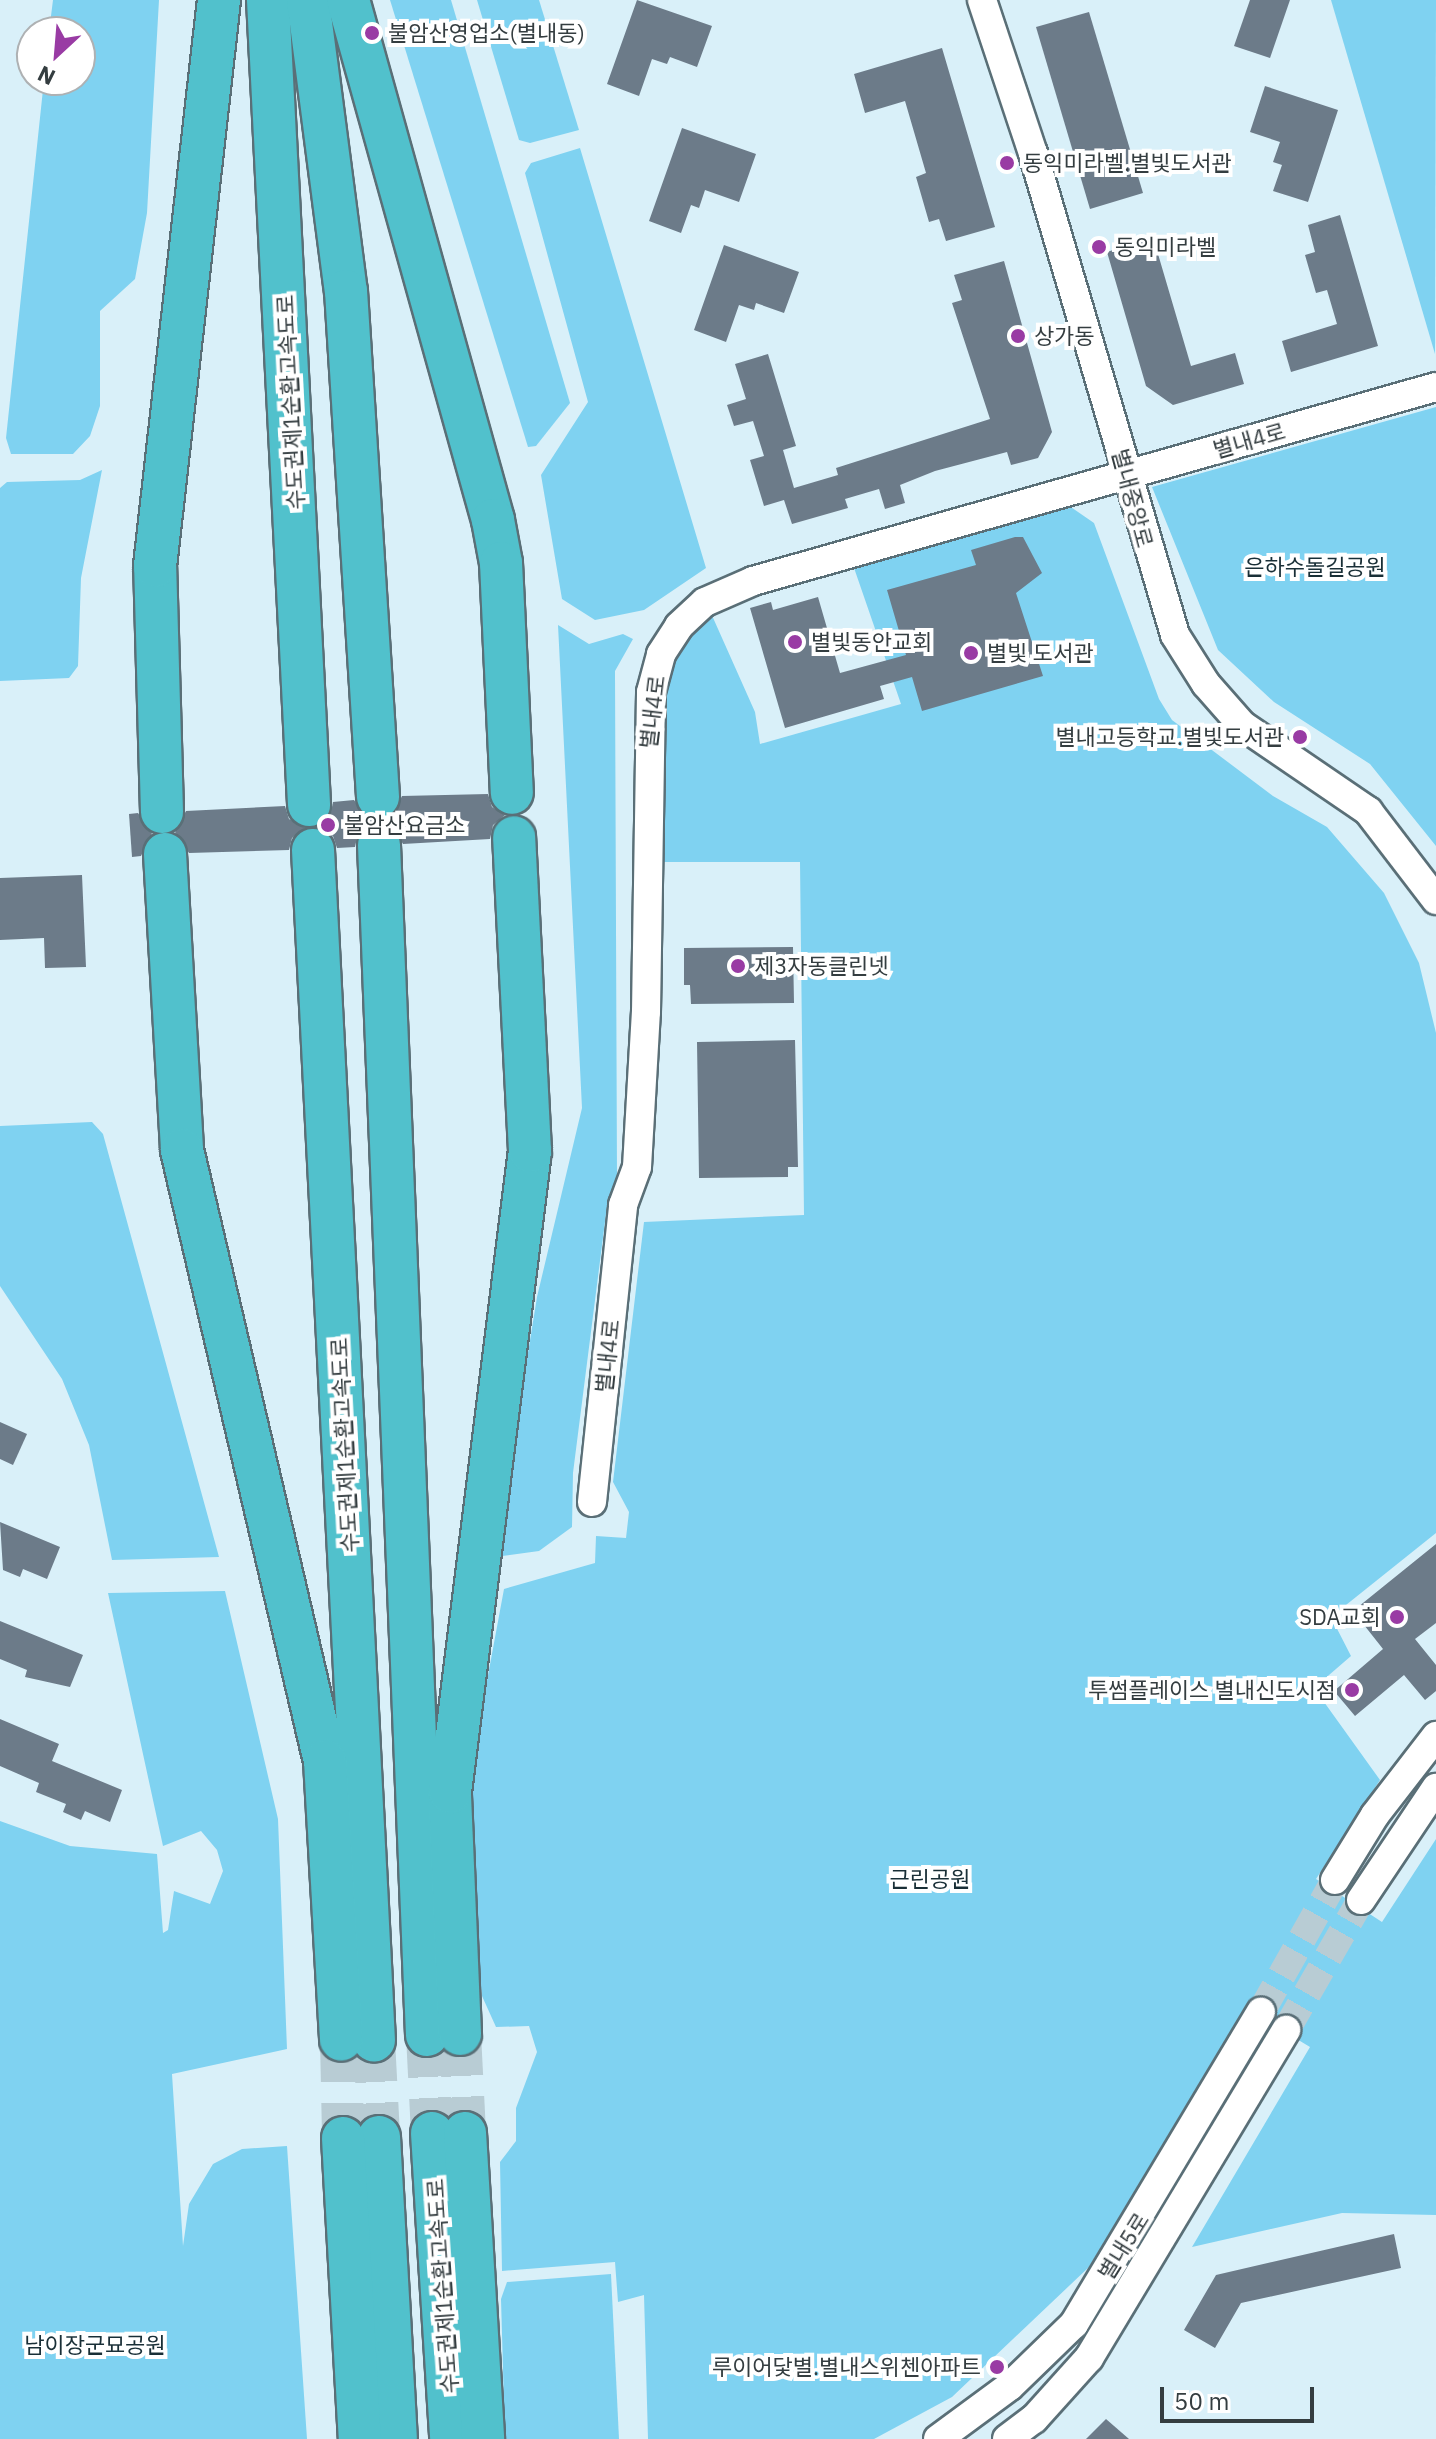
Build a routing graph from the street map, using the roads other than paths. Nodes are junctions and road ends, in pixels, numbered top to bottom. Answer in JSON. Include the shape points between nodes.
{"nodes":[{"id":1,"x":219,"y":0,"type":"edge"},
{"id":2,"x":268,"y":0,"type":"edge"},
{"id":3,"x":308,"y":0,"type":"edge"},
{"id":4,"x":348,"y":0,"type":"edge"},
{"id":5,"x":982,"y":0,"type":"edge"},
{"id":6,"x":1436,"y":387,"type":"edge"},
{"id":7,"x":1127,"y":475,"type":"junction"},
{"id":8,"x":512,"y":793,"type":"dead end"},
{"id":9,"x":378,"y":797,"type":"dead end"},
{"id":10,"x":309,"y":805,"type":"dead end"},
{"id":11,"x":162,"y":812,"type":"dead end"},
{"id":12,"x":514,"y":837,"type":"dead end"},
{"id":13,"x":379,"y":845,"type":"dead end"},
{"id":14,"x":313,"y":850,"type":"dead end"},
{"id":15,"x":165,"y":854,"type":"dead end"},
{"id":16,"x":1436,"y":900,"type":"edge"},
{"id":17,"x":592,"y":1502,"type":"dead end"},
{"id":18,"x":1436,"y":1736,"type":"edge"},
{"id":19,"x":1436,"y":1788,"type":"edge"},
{"id":20,"x":1335,"y":1880,"type":"tunnel mouth"},
{"id":21,"x":1361,"y":1900,"type":"tunnel mouth"},
{"id":22,"x":1261,"y":2012,"type":"tunnel mouth"},
{"id":23,"x":1286,"y":2030,"type":"tunnel mouth"},
{"id":24,"x":951,"y":2435,"type":"edge"},
{"id":25,"x":360,"y":2439,"type":"edge"},
{"id":26,"x":396,"y":2439,"type":"edge"},
{"id":27,"x":451,"y":2439,"type":"edge"},
{"id":28,"x":483,"y":2439,"type":"edge"},
{"id":29,"x":1007,"y":2439,"type":"edge"}],
"edges":[{"from":1,"to":11,"type":"highway","via":[[155,566]]},
{"from":2,"to":10,"type":"highway","name":"수도권제1순환고속도로"},
{"from":3,"to":9,"type":"highway","via":[[346,291]]},
{"from":4,"to":8,"type":"highway","via":[[493,520],[501,563]]},
{"from":5,"to":7,"type":"street","name":"별내중앙로","via":[[1033,153]]},
{"from":6,"to":7,"type":"street","name":"별내4로"},
{"from":7,"to":16,"type":"street","name":"별내중앙로","via":[[1175,635],[1206,684],[1242,725],[1368,811]]},
{"from":7,"to":17,"type":"street","name":"별내4로","via":[[753,581],[705,602],[679,626],[661,654],[646,743],[646,1012],[637,1167],[623,1205]]},
{"from":12,"to":13,"type":"highway","via":[[530,1151],[450,1792],[444,2035]]},
{"from":14,"to":15,"type":"highway","name":"수도권제1순환고속도로","via":[[358,2040],[325,1761],[182,1150]]},
{"from":18,"to":20,"type":"street","via":[[1383,1803]]},
{"from":19,"to":21,"type":"street"},
{"from":22,"to":24,"type":"street","name":"별내5로","via":[[1074,2324],[1040,2361]]},
{"from":23,"to":29,"type":"street","name":"별내5로","via":[[1089,2358],[1034,2419]]},
{"from":25,"to":26,"type":"highway","via":[[361,2137]]},
{"from":27,"to":28,"type":"highway","name":"수도권제1순환고속도로","via":[[448,2133]]}]}
